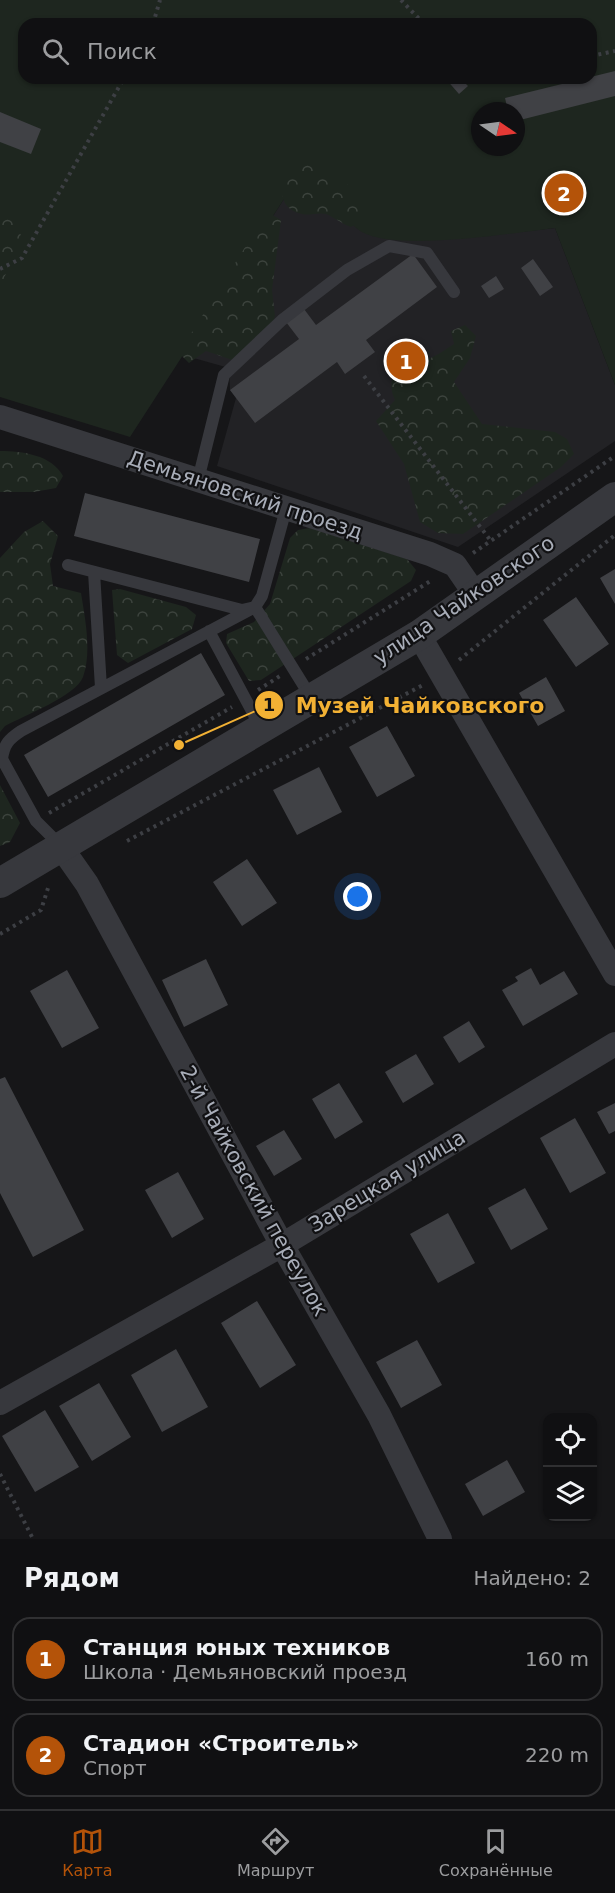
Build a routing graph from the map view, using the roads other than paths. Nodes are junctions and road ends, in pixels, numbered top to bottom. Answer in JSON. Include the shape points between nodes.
{"nodes":[{"id":1,"x":454,"y":292,"type":"dead end"},
{"id":2,"x":0,"y":417,"type":"edge"},
{"id":3,"x":198,"y":480,"type":"junction"},
{"id":4,"x":615,"y":497,"type":"edge"},
{"id":5,"x":286,"y":509,"type":"junction"},
{"id":6,"x":68,"y":565,"type":"dead end"},
{"id":7,"x":94,"y":572,"type":"junction"},
{"id":8,"x":476,"y":594,"type":"junction"},
{"id":9,"x":255,"y":607,"type":"junction"},
{"id":10,"x":209,"y":632,"type":"junction"},
{"id":11,"x":419,"y":635,"type":"junction"},
{"id":12,"x":101,"y":688,"type":"junction"},
{"id":13,"x":312,"y":699,"type":"junction"},
{"id":14,"x":262,"y":728,"type":"junction"},
{"id":15,"x":61,"y":847,"type":"junction"},
{"id":16,"x":0,"y":883,"type":"edge"},
{"id":17,"x":615,"y":975,"type":"edge"},
{"id":18,"x":615,"y":1044,"type":"edge"},
{"id":19,"x":282,"y":1245,"type":"junction"},
{"id":20,"x":0,"y":1403,"type":"edge"},
{"id":21,"x":440,"y":1539,"type":"edge"}],
"edges":[{"from":1,"to":3,"type":"lane","via":[[428,253],[389,246],[347,270],[282,320],[224,375]]},
{"from":2,"to":3,"type":"street","name":"Демьяновский проезд"},
{"from":3,"to":5,"type":"street","name":"Демьяновский проезд"},
{"from":4,"to":8,"type":"street","name":"улица Чайковского"},
{"from":5,"to":8,"type":"street","name":"Демьяновский проезд","via":[[455,565]]},
{"from":5,"to":9,"type":"lane","via":[[262,596]]},
{"from":6,"to":7,"type":"lane"},
{"from":7,"to":9,"type":"lane","via":[[242,610]]},
{"from":7,"to":12,"type":"lane"},
{"from":8,"to":11,"type":"street","name":"улица Чайковского"},
{"from":9,"to":10,"type":"lane"},
{"from":9,"to":13,"type":"lane"},
{"from":10,"to":12,"type":"lane"},
{"from":10,"to":14,"type":"lane"},
{"from":11,"to":13,"type":"street","name":"улица Чайковского"},
{"from":11,"to":17,"type":"street"},
{"from":12,"to":15,"type":"lane","via":[[9,738],[3,748],[2,759],[36,821]]},
{"from":13,"to":14,"type":"street","name":"улица Чайковского"},
{"from":14,"to":15,"type":"street","name":"улица Чайковского"},
{"from":15,"to":16,"type":"street","name":"улица Чайковского"},
{"from":15,"to":19,"type":"street","name":"2-й Чайковский переулок","via":[[87,884]]},
{"from":18,"to":19,"type":"street","name":"Зарецкая улица"},
{"from":19,"to":20,"type":"street","name":"Зарецкая улица"},
{"from":19,"to":21,"type":"street","name":"2-й Чайковский переулок","via":[[379,1415]]}]}
